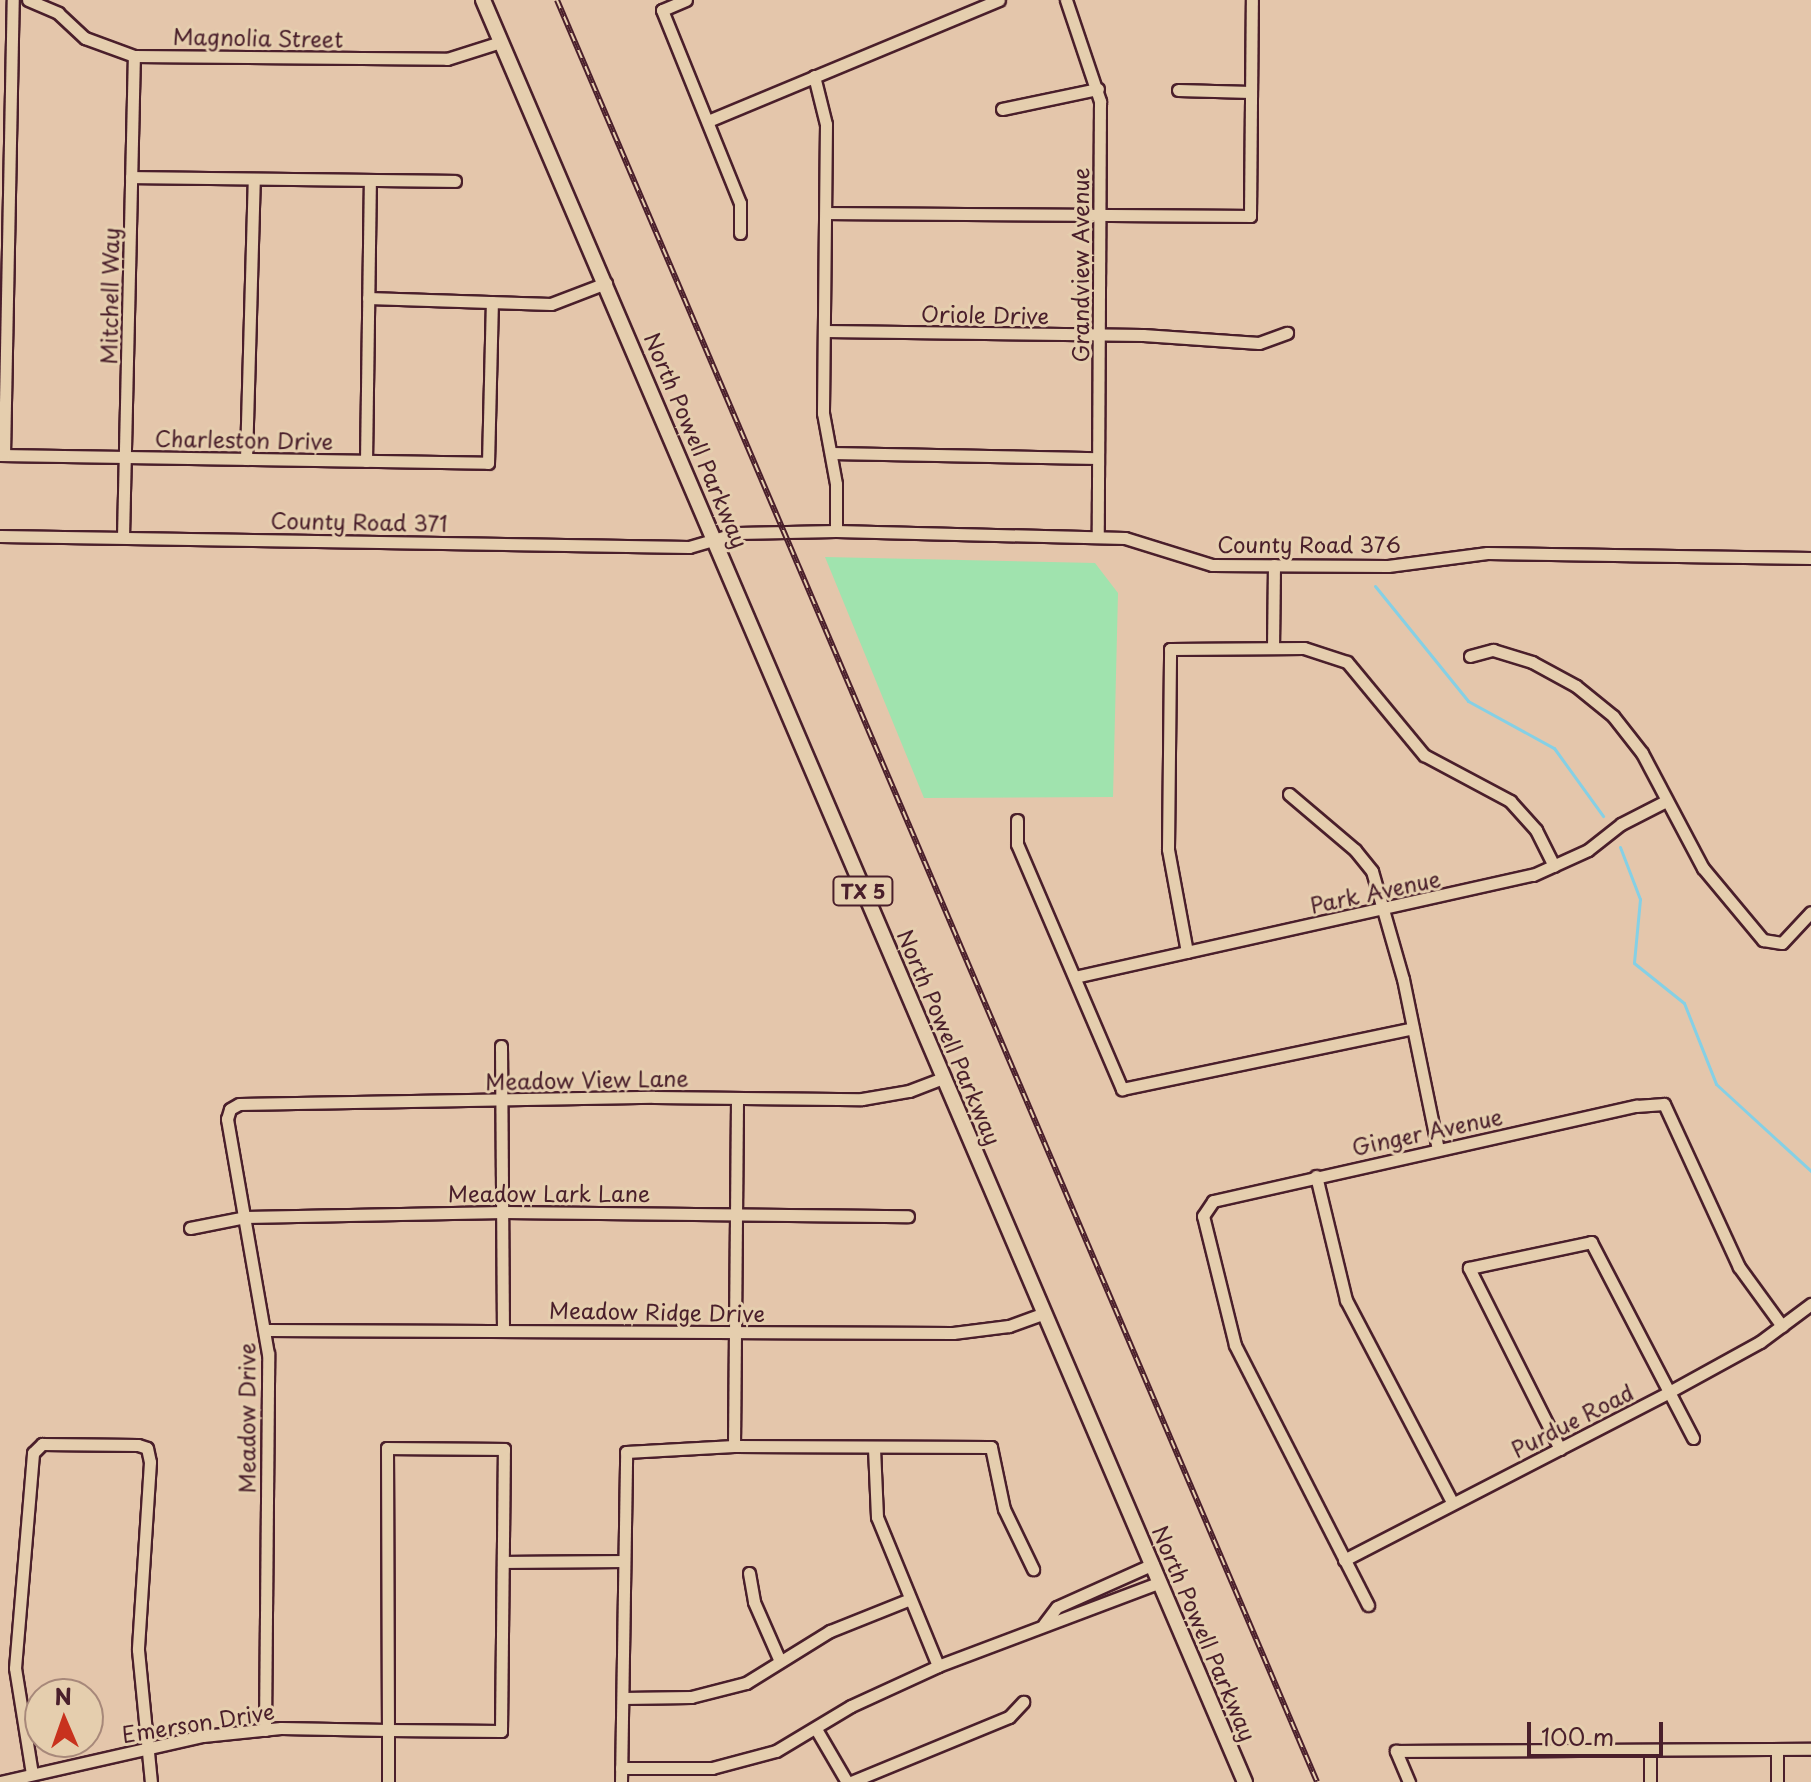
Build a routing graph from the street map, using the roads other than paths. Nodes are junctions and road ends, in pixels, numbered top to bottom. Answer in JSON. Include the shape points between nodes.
{"nodes":[{"id":1,"x":13,"y":0,"type":"edge"},
{"id":2,"x":28,"y":0,"type":"edge"},
{"id":3,"x":483,"y":0,"type":"edge"},
{"id":4,"x":686,"y":0,"type":"edge"},
{"id":5,"x":999,"y":0,"type":"edge"},
{"id":6,"x":1066,"y":0,"type":"edge"},
{"id":7,"x":1252,"y":0,"type":"edge"},
{"id":8,"x":501,"y":42,"type":"junction"},
{"id":9,"x":134,"y":56,"type":"junction"},
{"id":10,"x":814,"y":76,"type":"junction"},
{"id":11,"x":1098,"y":89,"type":"junction"},
{"id":12,"x":1178,"y":90,"type":"dead end"},
{"id":13,"x":1251,"y":92,"type":"junction"},
{"id":14,"x":1002,"y":109,"type":"dead end"},
{"id":15,"x":708,"y":121,"type":"junction"},
{"id":16,"x":131,"y":177,"type":"junction"},
{"id":17,"x":254,"y":179,"type":"junction"},
{"id":18,"x":370,"y":180,"type":"junction"},
{"id":19,"x":455,"y":181,"type":"dead end"},
{"id":20,"x":826,"y":213,"type":"junction"},
{"id":21,"x":1101,"y":216,"type":"junction"},
{"id":22,"x":740,"y":233,"type":"dead end"},
{"id":23,"x":606,"y":283,"type":"junction"},
{"id":24,"x":368,"y":298,"type":"junction"},
{"id":25,"x":492,"y":302,"type":"junction"},
{"id":26,"x":825,"y":331,"type":"junction"},
{"id":27,"x":1287,"y":333,"type":"dead end"},
{"id":28,"x":1101,"y":335,"type":"junction"},
{"id":29,"x":831,"y":453,"type":"junction"},
{"id":30,"x":2,"y":455,"type":"edge"},
{"id":31,"x":125,"y":457,"type":"junction"},
{"id":32,"x":1098,"y":458,"type":"junction"},
{"id":33,"x":246,"y":459,"type":"junction"},
{"id":34,"x":366,"y":461,"type":"junction"},
{"id":35,"x":836,"y":531,"type":"junction"},
{"id":36,"x":0,"y":536,"type":"edge"},
{"id":37,"x":123,"y":537,"type":"junction"},
{"id":38,"x":1098,"y":537,"type":"junction"},
{"id":39,"x":716,"y":542,"type":"junction"},
{"id":40,"x":1811,"y":558,"type":"edge"},
{"id":41,"x":1274,"y":565,"type":"junction"},
{"id":42,"x":1273,"y":648,"type":"junction"},
{"id":43,"x":1470,"y":656,"type":"dead end"},
{"id":44,"x":1289,"y":794,"type":"dead end"},
{"id":45,"x":1666,"y":801,"type":"junction"},
{"id":46,"x":1017,"y":820,"type":"dead end"},
{"id":47,"x":1554,"y":866,"type":"junction"},
{"id":48,"x":1382,"y":910,"type":"junction"},
{"id":49,"x":1811,"y":912,"type":"edge"},
{"id":50,"x":1187,"y":952,"type":"junction"},
{"id":51,"x":1075,"y":977,"type":"junction"},
{"id":52,"x":1413,"y":1028,"type":"junction"},
{"id":53,"x":501,"y":1046,"type":"dead end"},
{"id":54,"x":943,"y":1078,"type":"junction"},
{"id":55,"x":737,"y":1098,"type":"junction"},
{"id":56,"x":502,"y":1100,"type":"junction"},
{"id":57,"x":230,"y":1109,"type":"joint"},
{"id":58,"x":1438,"y":1149,"type":"junction"},
{"id":59,"x":1316,"y":1176,"type":"junction"},
{"id":60,"x":504,"y":1212,"type":"junction"},
{"id":61,"x":735,"y":1214,"type":"junction"},
{"id":62,"x":908,"y":1216,"type":"dead end"},
{"id":63,"x":245,"y":1217,"type":"junction"},
{"id":64,"x":190,"y":1228,"type":"dead end"},
{"id":65,"x":1811,"y":1304,"type":"edge"},
{"id":66,"x":1044,"y":1313,"type":"junction"},
{"id":67,"x":1782,"y":1326,"type":"junction"},
{"id":68,"x":503,"y":1329,"type":"junction"},
{"id":69,"x":266,"y":1330,"type":"junction"},
{"id":70,"x":736,"y":1331,"type":"junction"},
{"id":71,"x":1669,"y":1392,"type":"junction"},
{"id":72,"x":1693,"y":1438,"type":"dead end"},
{"id":73,"x":734,"y":1446,"type":"junction"},
{"id":74,"x":874,"y":1448,"type":"junction"},
{"id":75,"x":1560,"y":1449,"type":"junction"},
{"id":76,"x":1452,"y":1502,"type":"junction"},
{"id":77,"x":1344,"y":1560,"type":"junction"},
{"id":78,"x":621,"y":1561,"type":"junction"},
{"id":79,"x":503,"y":1562,"type":"junction"},
{"id":80,"x":1153,"y":1564,"type":"junction"},
{"id":81,"x":1033,"y":1569,"type":"dead end"},
{"id":82,"x":749,"y":1573,"type":"dead end"},
{"id":83,"x":1160,"y":1582,"type":"junction"},
{"id":84,"x":910,"y":1599,"type":"junction"},
{"id":85,"x":1368,"y":1605,"type":"dead end"},
{"id":86,"x":1044,"y":1625,"type":"junction"},
{"id":87,"x":779,"y":1659,"type":"junction"},
{"id":88,"x":938,"y":1666,"type":"junction"},
{"id":89,"x":623,"y":1698,"type":"junction"},
{"id":90,"x":1023,"y":1702,"type":"dead end"},
{"id":91,"x":816,"y":1729,"type":"junction"},
{"id":92,"x":265,"y":1730,"type":"junction"},
{"id":93,"x":388,"y":1730,"type":"junction"},
{"id":94,"x":148,"y":1747,"type":"junction"},
{"id":95,"x":1777,"y":1749,"type":"junction"},
{"id":96,"x":1811,"y":1749,"type":"edge"},
{"id":97,"x":1650,"y":1750,"type":"junction"},
{"id":98,"x":621,"y":1768,"type":"junction"},
{"id":99,"x":32,"y":1774,"type":"junction"},
{"id":100,"x":0,"y":1782,"type":"edge"},
{"id":101,"x":151,"y":1782,"type":"edge"},
{"id":102,"x":388,"y":1782,"type":"edge"},
{"id":103,"x":621,"y":1782,"type":"edge"},
{"id":104,"x":849,"y":1782,"type":"edge"},
{"id":105,"x":1245,"y":1782,"type":"edge"},
{"id":106,"x":1409,"y":1782,"type":"edge"},
{"id":107,"x":1650,"y":1782,"type":"edge"},
{"id":108,"x":1777,"y":1782,"type":"edge"}],
"edges":[{"from":1,"to":30,"type":"street"},
{"from":2,"to":9,"type":"street","name":"Magnolia Street","via":[[58,13],[85,38]]},
{"from":3,"to":8,"type":"main road","name":"North Powell Parkway","number":"TX 5"},
{"from":4,"to":15,"type":"street","via":[[662,10]]},
{"from":5,"to":10,"type":"street"},
{"from":6,"to":11,"type":"street","name":"Grandview Avenue"},
{"from":7,"to":13,"type":"street"},
{"from":8,"to":9,"type":"street","name":"Magnolia Street","via":[[447,59]]},
{"from":8,"to":23,"type":"main road","name":"North Powell Parkway","number":"TX 5"},
{"from":9,"to":16,"type":"street","name":"Mitchell Way"},
{"from":10,"to":15,"type":"street"},
{"from":10,"to":20,"type":"street","via":[[825,110]]},
{"from":11,"to":14,"type":"street"},
{"from":11,"to":21,"type":"street","name":"Grandview Avenue"},
{"from":12,"to":13,"type":"street"},
{"from":13,"to":21,"type":"street","via":[[1250,216]]},
{"from":15,"to":22,"type":"street","via":[[740,203]]},
{"from":16,"to":17,"type":"street"},
{"from":16,"to":31,"type":"street","name":"Mitchell Way"},
{"from":17,"to":18,"type":"street"},
{"from":17,"to":33,"type":"street"},
{"from":18,"to":19,"type":"street"},
{"from":18,"to":24,"type":"street"},
{"from":20,"to":21,"type":"street"},
{"from":20,"to":26,"type":"street"},
{"from":21,"to":28,"type":"street","name":"Grandview Avenue"},
{"from":23,"to":25,"type":"street","via":[[551,304]]},
{"from":23,"to":39,"type":"main road","name":"North Powell Parkway","number":"TX 5"},
{"from":24,"to":25,"type":"street"},
{"from":24,"to":34,"type":"street"},
{"from":25,"to":34,"type":"street","name":"Charleston Drive","via":[[488,463]]},
{"from":26,"to":28,"type":"street","name":"Oriole Drive"},
{"from":26,"to":29,"type":"street","via":[[823,413]]},
{"from":27,"to":28,"type":"street","name":"Oriole Drive","via":[[1259,343]]},
{"from":28,"to":32,"type":"street","name":"Grandview Avenue"},
{"from":29,"to":32,"type":"street"},
{"from":29,"to":35,"type":"street"},
{"from":30,"to":31,"type":"street","name":"Charleston Drive"},
{"from":31,"to":33,"type":"street","name":"Charleston Drive"},
{"from":31,"to":37,"type":"street","name":"Mitchell Way"},
{"from":32,"to":38,"type":"street","name":"Grandview Avenue"},
{"from":33,"to":34,"type":"street","name":"Charleston Drive"},
{"from":35,"to":38,"type":"street","name":"County Road 376"},
{"from":35,"to":39,"type":"street","name":"County Road 376","via":[[737,533]]},
{"from":36,"to":37,"type":"street","name":"County Road 371"},
{"from":37,"to":39,"type":"street","name":"County Road 371","via":[[689,547]]},
{"from":38,"to":41,"type":"street","name":"County Road 376","via":[[1125,538],[1212,565]]},
{"from":39,"to":54,"type":"main road","name":"North Powell Parkway","number":"TX 5"},
{"from":40,"to":41,"type":"street","name":"County Road 376","via":[[1501,553],[1388,566]]},
{"from":41,"to":42,"type":"street"},
{"from":42,"to":47,"type":"street","via":[[1319,650],[1347,662],[1424,755],[1510,801],[1536,830]]},
{"from":42,"to":50,"type":"street","via":[[1170,649],[1167,831]]},
{"from":43,"to":45,"type":"street","via":[[1493,650],[1510,654],[1587,693],[1629,734]]},
{"from":44,"to":48,"type":"street","via":[[1366,861]]},
{"from":45,"to":47,"type":"street","name":"Park Avenue"},
{"from":45,"to":49,"type":"street","via":[[1721,893],[1772,945],[1782,943]]},
{"from":46,"to":51,"type":"street","via":[[1017,844]]},
{"from":47,"to":48,"type":"street","name":"Park Avenue","via":[[1511,882]]},
{"from":48,"to":50,"type":"street","name":"Park Avenue"},
{"from":48,"to":52,"type":"street"},
{"from":50,"to":51,"type":"street","name":"Park Avenue"},
{"from":51,"to":52,"type":"street","via":[[1122,1089]]},
{"from":52,"to":58,"type":"street"},
{"from":53,"to":56,"type":"street"},
{"from":54,"to":55,"type":"street","name":"Meadow View Lane","via":[[874,1098]]},
{"from":54,"to":66,"type":"main road","name":"North Powell Parkway","number":"TX 5"},
{"from":55,"to":56,"type":"street","name":"Meadow View Lane"},
{"from":55,"to":61,"type":"street"},
{"from":56,"to":57,"type":"street","name":"Meadow View Lane","via":[[239,1104]]},
{"from":56,"to":60,"type":"street"},
{"from":57,"to":63,"type":"street","name":"Meadow Drive","via":[[227,1119]]},
{"from":58,"to":59,"type":"street","name":"Ginger Avenue"},
{"from":58,"to":67,"type":"street","name":"Ginger Avenue","via":[[1664,1104],[1739,1267]]},
{"from":59,"to":76,"type":"street","via":[[1346,1300]]},
{"from":59,"to":77,"type":"street","name":"Ginger Avenue","via":[[1231,1194],[1205,1209],[1220,1297],[1235,1345]]},
{"from":60,"to":61,"type":"street","name":"Meadow Lark Lane"},
{"from":60,"to":63,"type":"street","name":"Meadow Lark Lane"},
{"from":60,"to":68,"type":"street"},
{"from":61,"to":62,"type":"street","name":"Meadow Lark Lane"},
{"from":61,"to":70,"type":"street"},
{"from":63,"to":64,"type":"street","name":"Meadow Lark Lane"},
{"from":63,"to":69,"type":"street","name":"Meadow Drive"},
{"from":65,"to":67,"type":"street","name":"Purdue Road"},
{"from":66,"to":70,"type":"street","name":"Meadow Ridge Drive","via":[[969,1333]]},
{"from":66,"to":80,"type":"main road","name":"North Powell Parkway","number":"TX 5"},
{"from":67,"to":71,"type":"street","name":"Purdue Road"},
{"from":68,"to":69,"type":"street","name":"Meadow Ridge Drive"},
{"from":68,"to":70,"type":"street","name":"Meadow Ridge Drive"},
{"from":69,"to":92,"type":"street","name":"Meadow Drive"},
{"from":70,"to":73,"type":"street"},
{"from":71,"to":72,"type":"street"},
{"from":71,"to":75,"type":"street","name":"Purdue Road"},
{"from":71,"to":75,"type":"street","via":[[1591,1242],[1469,1268]]},
{"from":73,"to":74,"type":"street"},
{"from":73,"to":78,"type":"street","via":[[634,1448],[623,1454]]},
{"from":74,"to":81,"type":"street","via":[[991,1447],[1004,1509]]},
{"from":74,"to":84,"type":"street","via":[[877,1517]]},
{"from":75,"to":76,"type":"street","name":"Purdue Road"},
{"from":76,"to":77,"type":"street","name":"Purdue Road"},
{"from":77,"to":85,"type":"street"},
{"from":78,"to":79,"type":"street"},
{"from":78,"to":89,"type":"street"},
{"from":79,"to":93,"type":"street","name":"Emerson Drive","via":[[501,1731]]},
{"from":79,"to":93,"type":"street","via":[[504,1449],[387,1448]]},
{"from":80,"to":83,"type":"main road","name":"North Powell Parkway","number":"TX 5"},
{"from":80,"to":86,"type":"street","via":[[1057,1607]]},
{"from":82,"to":87,"type":"street","via":[[754,1602]]},
{"from":83,"to":86,"type":"street"},
{"from":83,"to":105,"type":"main road","name":"North Powell Parkway","number":"TX 5"},
{"from":84,"to":87,"type":"street","via":[[864,1614]]},
{"from":84,"to":88,"type":"street"},
{"from":86,"to":88,"type":"street"},
{"from":87,"to":89,"type":"street","via":[[746,1683],[718,1692]]},
{"from":88,"to":91,"type":"street","via":[[851,1706]]},
{"from":89,"to":98,"type":"street"},
{"from":90,"to":104,"type":"street","via":[[1009,1717]]},
{"from":91,"to":98,"type":"street","via":[[741,1763]]},
{"from":91,"to":104,"type":"street"},
{"from":92,"to":93,"type":"street","name":"Emerson Drive"},
{"from":92,"to":94,"type":"street","name":"Emerson Drive"},
{"from":93,"to":102,"type":"street"},
{"from":94,"to":99,"type":"street","name":"Emerson Drive"},
{"from":94,"to":99,"type":"street","via":[[138,1650],[148,1537],[147,1448],[37,1447],[15,1668]]},
{"from":94,"to":101,"type":"street"},
{"from":95,"to":96,"type":"street"},
{"from":95,"to":97,"type":"street"},
{"from":95,"to":108,"type":"street"},
{"from":97,"to":106,"type":"street","via":[[1396,1751]]},
{"from":97,"to":107,"type":"street"},
{"from":98,"to":103,"type":"street"},
{"from":99,"to":100,"type":"street","name":"Emerson Drive"}]}
